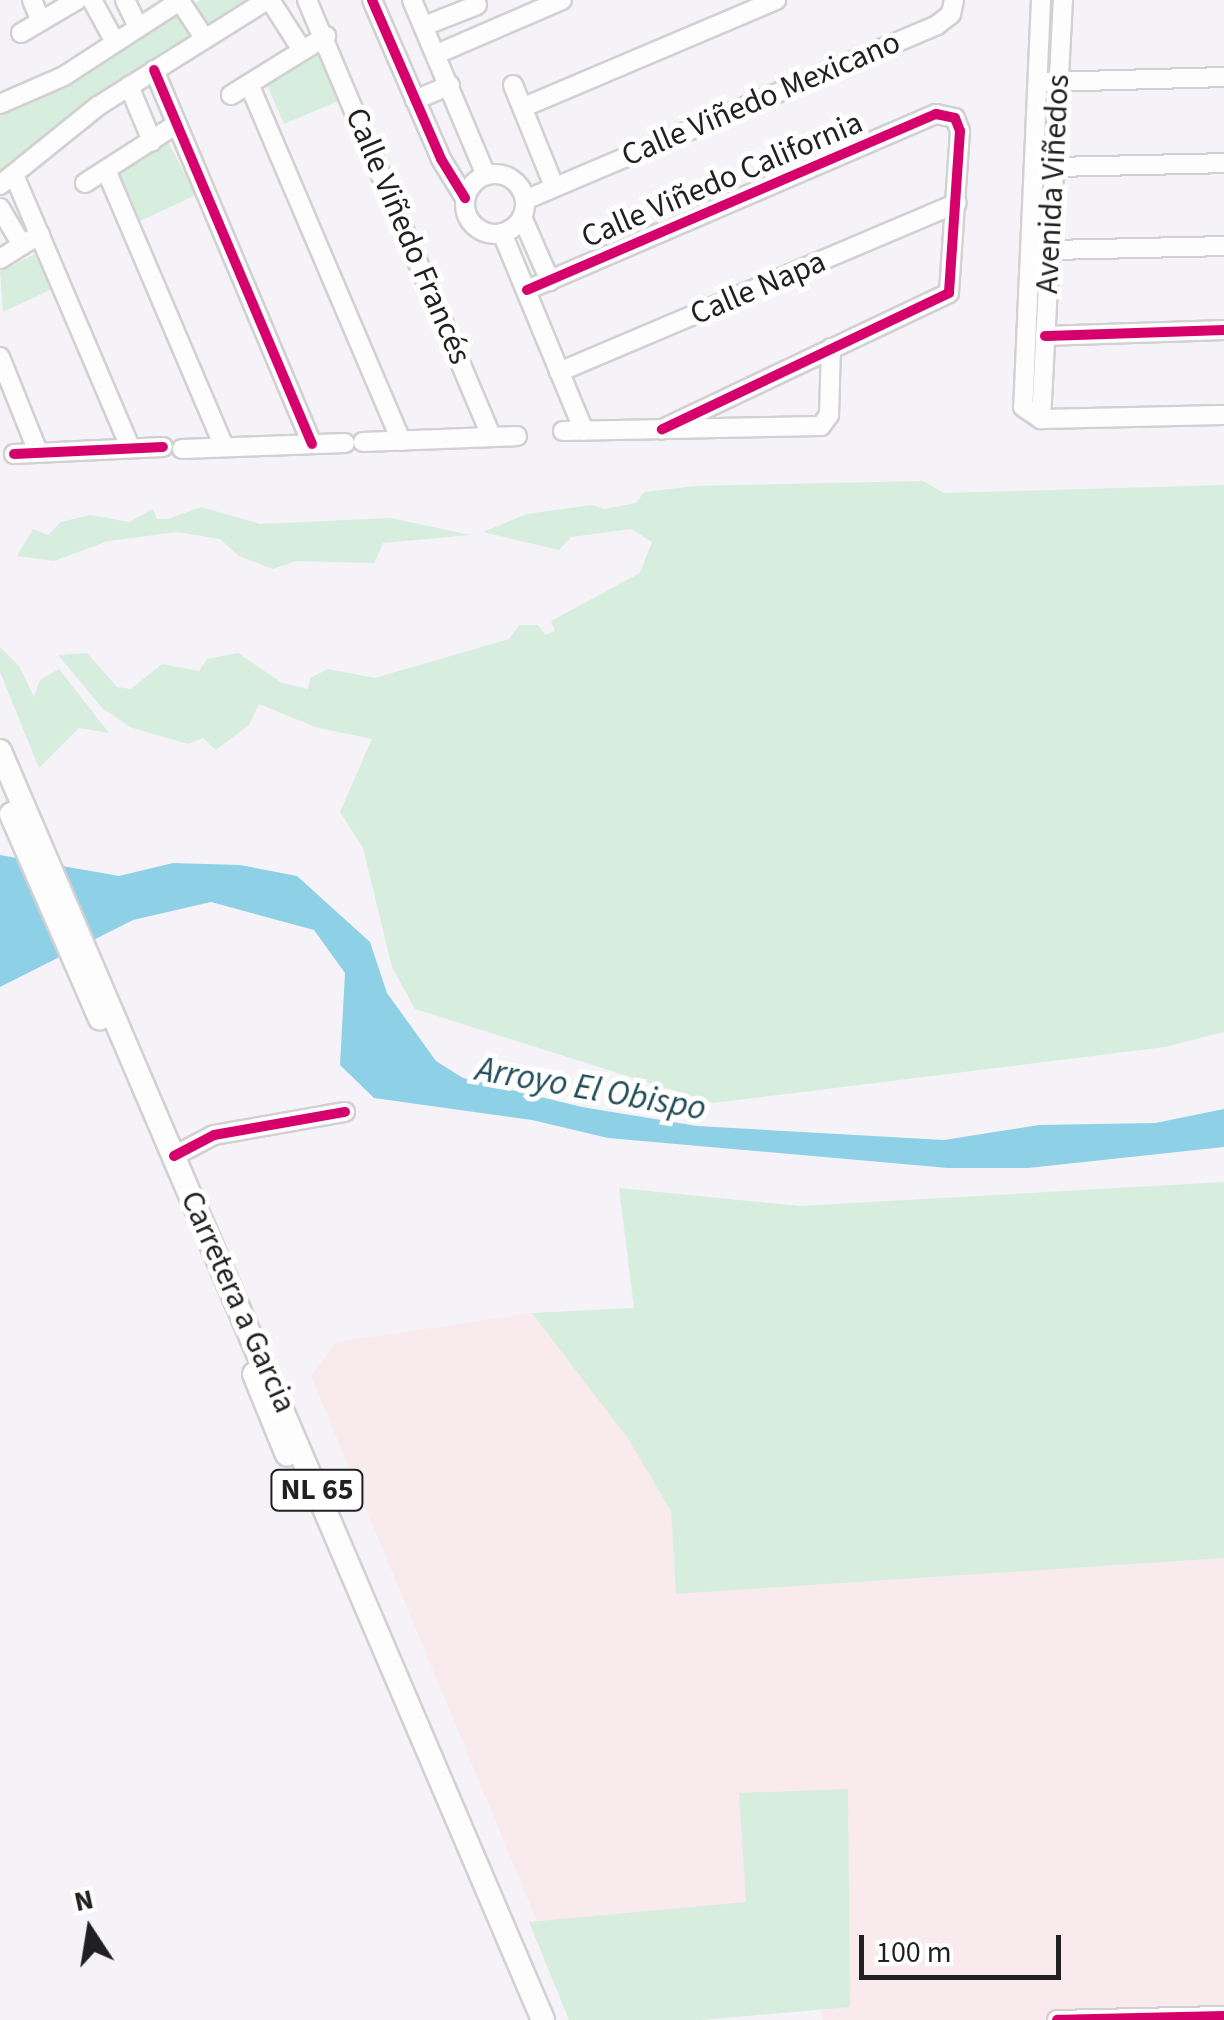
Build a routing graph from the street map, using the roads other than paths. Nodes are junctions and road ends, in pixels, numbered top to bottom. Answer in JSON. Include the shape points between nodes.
{"nodes":[{"id":1,"x":32,"y":0,"type":"edge"},
{"id":2,"x":77,"y":0,"type":"edge"},
{"id":3,"x":92,"y":0,"type":"edge"},
{"id":4,"x":125,"y":0,"type":"edge"},
{"id":5,"x":181,"y":0,"type":"edge"},
{"id":6,"x":268,"y":0,"type":"edge"},
{"id":7,"x":307,"y":0,"type":"edge"},
{"id":8,"x":372,"y":0,"type":"edge"},
{"id":9,"x":412,"y":0,"type":"edge"},
{"id":10,"x":562,"y":0,"type":"edge"},
{"id":11,"x":776,"y":0,"type":"edge"},
{"id":12,"x":954,"y":0,"type":"edge"},
{"id":13,"x":1040,"y":0,"type":"edge"},
{"id":14,"x":1063,"y":0,"type":"edge"},
{"id":15,"x":476,"y":3,"type":"edge"},
{"id":16,"x":41,"y":21,"type":"junction"},
{"id":17,"x":424,"y":26,"type":"junction"},
{"id":18,"x":138,"y":28,"type":"junction"},
{"id":19,"x":487,"y":32,"type":"junction"},
{"id":20,"x":22,"y":33,"type":"dead end"},
{"id":21,"x":326,"y":36,"type":"junction"},
{"id":22,"x":206,"y":39,"type":"junction"},
{"id":23,"x":115,"y":42,"type":"junction"},
{"id":24,"x":302,"y":50,"type":"junction"},
{"id":25,"x":437,"y":54,"type":"junction"},
{"id":26,"x":154,"y":70,"type":"junction"},
{"id":27,"x":1224,"y":77,"type":"edge"},
{"id":28,"x":255,"y":80,"type":"junction"},
{"id":29,"x":1059,"y":81,"type":"junction"},
{"id":30,"x":1037,"y":84,"type":"junction"},
{"id":31,"x":514,"y":85,"type":"dead end"},
{"id":32,"x":129,"y":86,"type":"junction"},
{"id":33,"x":450,"y":86,"type":"junction"},
{"id":34,"x":231,"y":96,"type":"dead end"},
{"id":35,"x":415,"y":100,"type":"junction"},
{"id":36,"x":0,"y":104,"type":"edge"},
{"id":37,"x":524,"y":107,"type":"junction"},
{"id":38,"x":177,"y":124,"type":"junction"},
{"id":39,"x":152,"y":140,"type":"junction"},
{"id":40,"x":1224,"y":163,"type":"edge"},
{"id":41,"x":1054,"y":167,"type":"junction"},
{"id":42,"x":106,"y":170,"type":"junction"},
{"id":43,"x":486,"y":175,"type":"junction"},
{"id":44,"x":551,"y":178,"type":"junction"},
{"id":45,"x":7,"y":180,"type":"edge"},
{"id":46,"x":85,"y":184,"type":"dead end"},
{"id":47,"x":466,"y":198,"type":"junction"},
{"id":48,"x":522,"y":200,"type":"junction"},
{"id":49,"x":957,"y":203,"type":"junction"},
{"id":50,"x":0,"y":208,"type":"edge"},
{"id":51,"x":502,"y":232,"type":"junction"},
{"id":52,"x":40,"y":234,"type":"junction"},
{"id":53,"x":22,"y":245,"type":"junction"},
{"id":54,"x":1224,"y":246,"type":"edge"},
{"id":55,"x":1050,"y":250,"type":"junction"},
{"id":56,"x":0,"y":259,"type":"edge"},
{"id":57,"x":550,"y":281,"type":"junction"},
{"id":58,"x":526,"y":290,"type":"junction"},
{"id":59,"x":1224,"y":330,"type":"edge"},
{"id":60,"x":1045,"y":336,"type":"junction"},
{"id":61,"x":831,"y":348,"type":"junction"},
{"id":62,"x":0,"y":357,"type":"edge"},
{"id":63,"x":560,"y":372,"type":"junction"},
{"id":64,"x":1224,"y":416,"type":"edge"},
{"id":65,"x":1041,"y":419,"type":"junction"},
{"id":66,"x":662,"y":429,"type":"junction"},
{"id":67,"x":564,"y":431,"type":"dead end"},
{"id":68,"x":584,"y":431,"type":"junction"},
{"id":69,"x":491,"y":436,"type":"junction"},
{"id":70,"x":517,"y":436,"type":"dead end"},
{"id":71,"x":401,"y":441,"type":"junction"},
{"id":72,"x":312,"y":444,"type":"junction"},
{"id":73,"x":162,"y":446,"type":"dead end"},
{"id":74,"x":130,"y":447,"type":"junction"},
{"id":75,"x":224,"y":447,"type":"junction"},
{"id":76,"x":182,"y":449,"type":"dead end"},
{"id":77,"x":38,"y":452,"type":"junction"},
{"id":78,"x":14,"y":454,"type":"dead end"},
{"id":79,"x":0,"y":751,"type":"edge"},
{"id":80,"x":9,"y":797,"type":"edge"},
{"id":81,"x":84,"y":963,"type":"junction"},
{"id":82,"x":345,"y":1112,"type":"dead end"},
{"id":83,"x":174,"y":1156,"type":"junction"},
{"id":84,"x":1224,"y":2016,"type":"edge"},
{"id":85,"x":527,"y":2020,"type":"edge"},
{"id":86,"x":543,"y":2020,"type":"edge"},
{"id":87,"x":1057,"y":2020,"type":"edge"}],
"edges":[{"from":1,"to":16,"type":"street"},
{"from":2,"to":16,"type":"street"},
{"from":3,"to":23,"type":"street"},
{"from":4,"to":18,"type":"street"},
{"from":5,"to":18,"type":"street"},
{"from":5,"to":22,"type":"street"},
{"from":6,"to":22,"type":"street"},
{"from":6,"to":24,"type":"street"},
{"from":7,"to":21,"type":"street","name":"Calle Viñedo Francés"},
{"from":8,"to":35,"type":"street"},
{"from":9,"to":17,"type":"street"},
{"from":10,"to":19,"type":"street"},
{"from":11,"to":37,"type":"street"},
{"from":12,"to":44,"type":"street","name":"Calle Viñedo Mexicano","via":[[952,14],[937,24]]},
{"from":13,"to":30,"type":"street","name":"Avenida Viñedos"},
{"from":14,"to":29,"type":"street","name":"Avenida Viñedos"},
{"from":15,"to":17,"type":"street"},
{"from":15,"to":19,"type":"street"},
{"from":16,"to":20,"type":"street"},
{"from":17,"to":25,"type":"street"},
{"from":18,"to":23,"type":"street"},
{"from":19,"to":25,"type":"street"},
{"from":21,"to":24,"type":"street"},
{"from":21,"to":69,"type":"street","name":"Calle Viñedo Francés"},
{"from":22,"to":26,"type":"street"},
{"from":23,"to":36,"type":"street","via":[[64,76]]},
{"from":24,"to":28,"type":"street"},
{"from":25,"to":33,"type":"street"},
{"from":26,"to":32,"type":"street"},
{"from":26,"to":38,"type":"street"},
{"from":27,"to":29,"type":"street"},
{"from":28,"to":34,"type":"street"},
{"from":28,"to":71,"type":"street"},
{"from":29,"to":30,"type":"street"},
{"from":29,"to":41,"type":"street","name":"Avenida Viñedos"},
{"from":30,"to":65,"type":"street","name":"Avenida Viñedos","via":[[1021,394],[1026,411]]},
{"from":31,"to":37,"type":"street"},
{"from":32,"to":39,"type":"street"},
{"from":32,"to":45,"type":"street"},
{"from":33,"to":35,"type":"street"},
{"from":33,"to":43,"type":"street"},
{"from":35,"to":47,"type":"street"},
{"from":37,"to":44,"type":"street"},
{"from":38,"to":39,"type":"street"},
{"from":38,"to":72,"type":"street"},
{"from":39,"to":42,"type":"street"},
{"from":40,"to":41,"type":"street"},
{"from":41,"to":55,"type":"street","name":"Avenida Viñedos"},
{"from":42,"to":46,"type":"street"},
{"from":42,"to":75,"type":"street"},
{"from":43,"to":47,"type":"street"},
{"from":43,"to":48,"type":"street"},
{"from":44,"to":48,"type":"street","name":"Calle Viñedo Mexicano"},
{"from":45,"to":52,"type":"street"},
{"from":47,"to":51,"type":"street","via":[[478,228]]},
{"from":48,"to":51,"type":"street","name":"Calle Viñedo Mexicano"},
{"from":48,"to":57,"type":"street"},
{"from":49,"to":57,"type":"street","name":"Calle Viñedo California","via":[[960,126],[936,114]]},
{"from":49,"to":61,"type":"street","via":[[949,293]]},
{"from":49,"to":63,"type":"street","name":"Calle Napa"},
{"from":50,"to":53,"type":"street"},
{"from":51,"to":58,"type":"street"},
{"from":52,"to":53,"type":"street"},
{"from":52,"to":74,"type":"street"},
{"from":53,"to":56,"type":"street"},
{"from":54,"to":55,"type":"street"},
{"from":55,"to":60,"type":"street","name":"Avenida Viñedos"},
{"from":57,"to":58,"type":"street","name":"Calle Viñedo California"},
{"from":58,"to":63,"type":"street"},
{"from":59,"to":60,"type":"street"},
{"from":60,"to":65,"type":"street","name":"Avenida Viñedos"},
{"from":61,"to":66,"type":"street"},
{"from":61,"to":66,"type":"street","via":[[829,415],[820,426]]},
{"from":62,"to":77,"type":"street"},
{"from":63,"to":68,"type":"street"},
{"from":64,"to":65,"type":"street"},
{"from":66,"to":68,"type":"street"},
{"from":67,"to":68,"type":"street"},
{"from":69,"to":70,"type":"street"},
{"from":69,"to":71,"type":"street"},
{"from":71,"to":72,"type":"street"},
{"from":72,"to":75,"type":"street"},
{"from":73,"to":74,"type":"street"},
{"from":74,"to":77,"type":"street"},
{"from":75,"to":76,"type":"street"},
{"from":77,"to":78,"type":"street"},
{"from":79,"to":80,"type":"main road","name":"Carretera a Garcia","number":"NL 65"},
{"from":80,"to":81,"type":"main road","name":"Carretera a Garcia","number":"NL 65"},
{"from":81,"to":83,"type":"main road","name":"Carretera a Garcia","number":"NL 65"},
{"from":81,"to":85,"type":"main road","name":"Carretera a Garcia","number":"NL 65"},
{"from":82,"to":83,"type":"street","via":[[214,1135]]},
{"from":83,"to":86,"type":"main road","name":"Carretera a Garcia","number":"NL 65"},
{"from":84,"to":87,"type":"street"}]}
